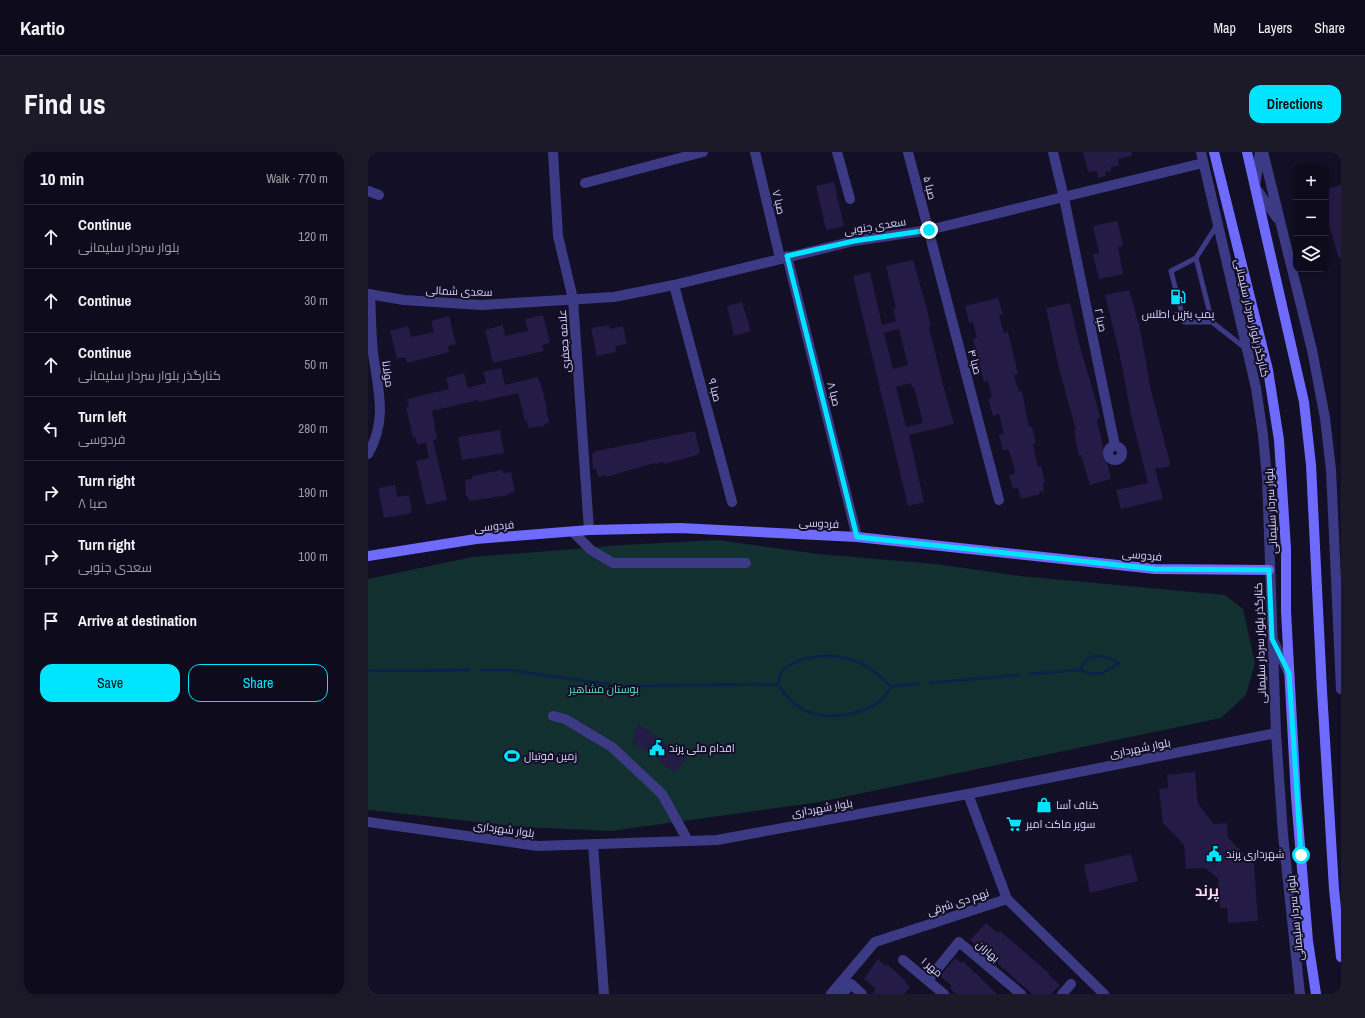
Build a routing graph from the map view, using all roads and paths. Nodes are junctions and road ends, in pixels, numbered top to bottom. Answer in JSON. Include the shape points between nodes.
{"nodes":[{"id":1,"x":553,"y":152,"type":"edge"},
{"id":2,"x":703,"y":152,"type":"edge"},
{"id":3,"x":755,"y":152,"type":"edge"},
{"id":4,"x":838,"y":152,"type":"edge"},
{"id":5,"x":908,"y":152,"type":"edge"},
{"id":6,"x":1053,"y":152,"type":"edge"},
{"id":7,"x":1201,"y":152,"type":"edge"},
{"id":8,"x":1214,"y":152,"type":"edge"},
{"id":9,"x":1247,"y":152,"type":"edge"},
{"id":10,"x":1261,"y":152,"type":"edge"},
{"id":11,"x":1203,"y":163,"type":"junction"},
{"id":12,"x":585,"y":183,"type":"dead end"},
{"id":13,"x":1255,"y":187,"type":"junction"},
{"id":14,"x":368,"y":191,"type":"edge"},
{"id":15,"x":380,"y":195,"type":"dead end"},
{"id":16,"x":1064,"y":198,"type":"junction"},
{"id":17,"x":850,"y":199,"type":"dead end"},
{"id":18,"x":1280,"y":222,"type":"junction"},
{"id":19,"x":1218,"y":224,"type":"junction"},
{"id":20,"x":929,"y":230,"type":"junction"},
{"id":21,"x":783,"y":257,"type":"junction"},
{"id":22,"x":1196,"y":258,"type":"junction"},
{"id":23,"x":674,"y":285,"type":"junction"},
{"id":24,"x":369,"y":294,"type":"edge"},
{"id":25,"x":573,"y":299,"type":"junction"},
{"id":26,"x":1212,"y":322,"type":"junction"},
{"id":27,"x":1247,"y":349,"type":"junction"},
{"id":28,"x":1115,"y":446,"type":"dead end"},
{"id":29,"x":368,"y":454,"type":"edge"},
{"id":30,"x":999,"y":500,"type":"dead end"},
{"id":31,"x":732,"y":502,"type":"dead end"},
{"id":32,"x":589,"y":530,"type":"junction"},
{"id":33,"x":573,"y":532,"type":"junction"},
{"id":34,"x":857,"y":537,"type":"junction"},
{"id":35,"x":368,"y":556,"type":"edge"},
{"id":36,"x":746,"y":563,"type":"dead end"},
{"id":37,"x":1269,"y":570,"type":"junction"},
{"id":38,"x":1338,"y":575,"type":"edge"},
{"id":39,"x":1272,"y":639,"type":"junction"},
{"id":40,"x":1289,"y":673,"type":"junction"},
{"id":41,"x":1341,"y":689,"type":"edge"},
{"id":42,"x":553,"y":716,"type":"dead end"},
{"id":43,"x":1276,"y":733,"type":"junction"},
{"id":44,"x":968,"y":794,"type":"junction"},
{"id":45,"x":368,"y":822,"type":"edge"},
{"id":46,"x":688,"y":841,"type":"junction"},
{"id":47,"x":593,"y":844,"type":"junction"},
{"id":48,"x":1008,"y":899,"type":"junction"},
{"id":49,"x":1341,"y":917,"type":"edge"},
{"id":50,"x":1339,"y":933,"type":"edge"},
{"id":51,"x":1341,"y":957,"type":"edge"},
{"id":52,"x":904,"y":960,"type":"dead end"},
{"id":53,"x":928,"y":980,"type":"junction"},
{"id":54,"x":1071,"y":984,"type":"dead end"},
{"id":55,"x":604,"y":994,"type":"edge"},
{"id":56,"x":831,"y":994,"type":"edge"},
{"id":57,"x":842,"y":994,"type":"edge"},
{"id":58,"x":862,"y":994,"type":"edge"},
{"id":59,"x":944,"y":994,"type":"edge"},
{"id":60,"x":1021,"y":994,"type":"edge"},
{"id":61,"x":1062,"y":994,"type":"edge"},
{"id":62,"x":1104,"y":994,"type":"edge"},
{"id":63,"x":1300,"y":994,"type":"edge"},
{"id":64,"x":1316,"y":994,"type":"edge"}],
"edges":[{"from":1,"to":25,"type":"street","name":"علامه جعفری","via":[[558,236]]},
{"from":2,"to":12,"type":"street"},
{"from":3,"to":21,"type":"street","name":"صبا ۷"},
{"from":4,"to":17,"type":"street"},
{"from":5,"to":20,"type":"street","name":"صبا ۵"},
{"from":6,"to":16,"type":"street","name":"صبا ۲"},
{"from":7,"to":11,"type":"street","name":"کنارگذر بلوار سردار سلیمانی"},
{"from":8,"to":40,"type":"main road","name":"بلوار سردار سلیمانی","via":[[1268,370],[1279,440],[1286,549]]},
{"from":9,"to":13,"type":"main road"},
{"from":10,"to":13,"type":"street"},
{"from":10,"to":18,"type":"street"},
{"from":11,"to":16,"type":"street","name":"سعدی جنوبی"},
{"from":11,"to":19,"type":"street","name":"کنارگذر بلوار سردار سلیمانی"},
{"from":13,"to":18,"type":"street"},
{"from":13,"to":50,"type":"main road","via":[[1304,402],[1311,465],[1322,691]]},
{"from":14,"to":15,"type":"street"},
{"from":16,"to":20,"type":"street","name":"سعدی جنوبی"},
{"from":16,"to":28,"type":"street","name":"صبا ۲"},
{"from":18,"to":38,"type":"street","via":[[1312,350],[1325,418]]},
{"from":19,"to":22,"type":"lane"},
{"from":19,"to":27,"type":"street","name":"کنارگذر بلوار سردار سلیمانی"},
{"from":20,"to":21,"type":"street","name":"سعدی جنوبی","via":[[854,241]]},
{"from":20,"to":30,"type":"street","name":"صبا ۴"},
{"from":21,"to":23,"type":"street","name":"سعدی جنوبی"},
{"from":21,"to":34,"type":"street","name":"صبا ۸"},
{"from":22,"to":26,"type":"lane"},
{"from":22,"to":26,"type":"lane","via":[[1171,271],[1184,322]]},
{"from":23,"to":25,"type":"street","name":"سعدی جنوبی","via":[[614,297]]},
{"from":23,"to":31,"type":"street","name":"صبا ۹"},
{"from":24,"to":25,"type":"street","name":"سعدی شمالی","via":[[404,300],[481,305]]},
{"from":24,"to":29,"type":"street","name":"مولانا","via":[[381,412],[376,442]]},
{"from":25,"to":32,"type":"street","name":"علامه جعفری"},
{"from":26,"to":27,"type":"lane"},
{"from":27,"to":37,"type":"street","name":"کنارگذر بلوار سردار سلیمانی","via":[[1263,435],[1267,478]]},
{"from":32,"to":33,"type":"main road","name":"فردوسی"},
{"from":32,"to":34,"type":"main road","name":"فردوسی","via":[[680,528]]},
{"from":33,"to":35,"type":"main road","name":"فردوسی","via":[[476,539]]},
{"from":33,"to":36,"type":"street","via":[[591,550],[613,563]]},
{"from":34,"to":37,"type":"main road","name":"فردوسی","via":[[1155,569]]},
{"from":37,"to":39,"type":"street","name":"کنارگذر بلوار سردار سلیمانی"},
{"from":38,"to":41,"type":"street"},
{"from":39,"to":40,"type":"street"},
{"from":39,"to":43,"type":"street","name":"کنارگذر بلوار سردار سلیمانی"},
{"from":40,"to":64,"type":"main road","name":"بلوار سردار سلیمانی","via":[[1308,941]]},
{"from":42,"to":46,"type":"street","via":[[578,726],[617,752],[662,794]]},
{"from":43,"to":44,"type":"street","name":"بلوار شهرداری"},
{"from":43,"to":63,"type":"street","name":"کنارگذر بلوار سردار سلیمانی","via":[[1283,835]]},
{"from":44,"to":46,"type":"street","name":"بلوار شهرداری","via":[[717,840]]},
{"from":44,"to":48,"type":"street","name":"نهم دی شرقی"},
{"from":45,"to":47,"type":"street","name":"بلوار شهرداری","via":[[538,846]]},
{"from":46,"to":47,"type":"street","name":"بلوار شهرداری"},
{"from":47,"to":55,"type":"street"},
{"from":48,"to":56,"type":"street","name":"نهم دی شرقی","via":[[875,942]]},
{"from":48,"to":62,"type":"street"},
{"from":49,"to":50,"type":"street"},
{"from":50,"to":51,"type":"main road"},
{"from":52,"to":53,"type":"street","name":"مهر ۱"},
{"from":53,"to":59,"type":"street","name":"مهر ۱"},
{"from":53,"to":60,"type":"street","name":"بهاران","via":[[960,942]]},
{"from":54,"to":61,"type":"street"},
{"from":57,"to":58,"type":"street","via":[[851,984]]}]}
